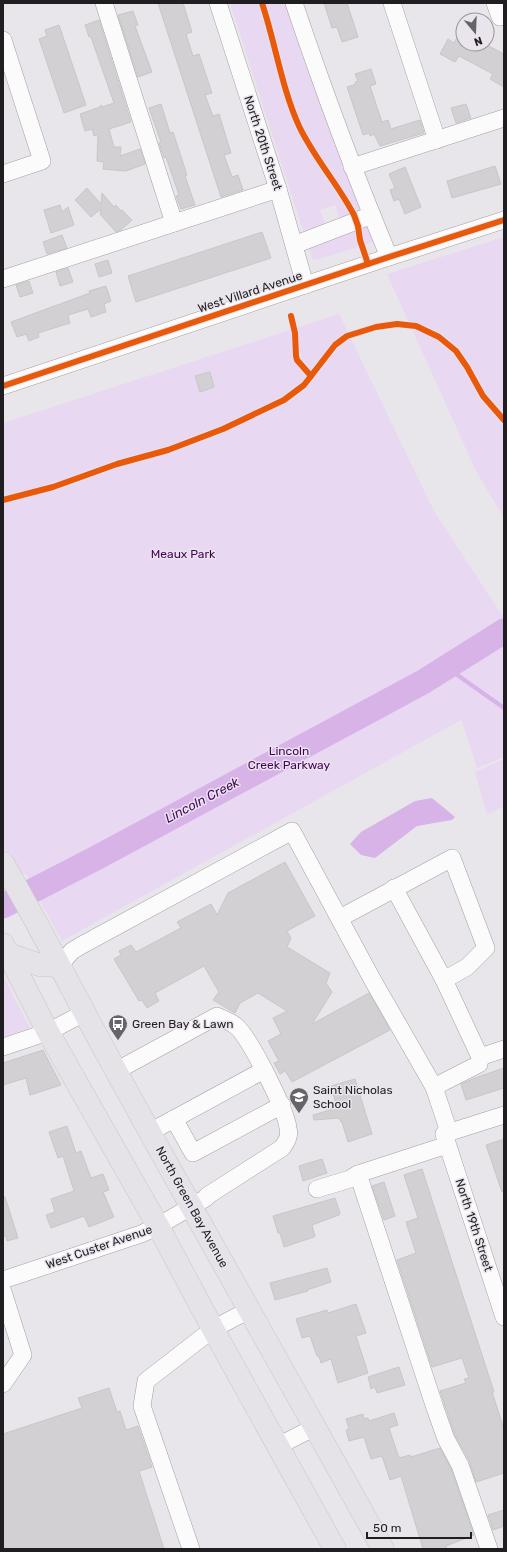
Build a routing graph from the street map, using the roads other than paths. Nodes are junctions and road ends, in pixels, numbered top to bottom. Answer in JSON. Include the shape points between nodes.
{"nodes":[{"id":1,"x":104,"y":3,"type":"edge"},
{"id":2,"x":218,"y":3,"type":"edge"},
{"id":3,"x":294,"y":3,"type":"edge"},
{"id":4,"x":392,"y":3,"type":"edge"},
{"id":5,"x":3,"y":40,"type":"edge"},
{"id":6,"x":504,"y":118,"type":"edge"},
{"id":7,"x":437,"y":140,"type":"junction"},
{"id":8,"x":352,"y":166,"type":"junction"},
{"id":9,"x":3,"y":174,"type":"edge"},
{"id":10,"x":278,"y":189,"type":"junction"},
{"id":11,"x":372,"y":215,"type":"junction"},
{"id":12,"x":504,"y":220,"type":"edge"},
{"id":13,"x":174,"y":223,"type":"junction"},
{"id":14,"x":294,"y":245,"type":"junction"},
{"id":15,"x":389,"y":257,"type":"junction"},
{"id":16,"x":3,"y":279,"type":"edge"},
{"id":17,"x":305,"y":285,"type":"junction"},
{"id":18,"x":3,"y":386,"type":"edge"},
{"id":19,"x":3,"y":864,"type":"edge"},
{"id":20,"x":394,"y":888,"type":"junction"},
{"id":21,"x":340,"y":918,"type":"junction"},
{"id":22,"x":5,"y":948,"type":"edge"},
{"id":23,"x":59,"y":966,"type":"junction"},
{"id":24,"x":444,"y":980,"type":"junction"},
{"id":25,"x":84,"y":1012,"type":"junction"},
{"id":26,"x":48,"y":1032,"type":"junction"},
{"id":27,"x":3,"y":1047,"type":"edge"},
{"id":28,"x":504,"y":1049,"type":"edge"},
{"id":29,"x":480,"y":1057,"type":"junction"},
{"id":30,"x":264,"y":1070,"type":"junction"},
{"id":31,"x":116,"y":1071,"type":"junction"},
{"id":32,"x":434,"y":1087,"type":"junction"},
{"id":33,"x":282,"y":1105,"type":"junction"},
{"id":34,"x":504,"y":1115,"type":"edge"},
{"id":35,"x":174,"y":1119,"type":"junction"},
{"id":36,"x":150,"y":1132,"type":"junction"},
{"id":37,"x":446,"y":1137,"type":"junction"},
{"id":38,"x":358,"y":1174,"type":"junction"},
{"id":39,"x":317,"y":1189,"type":"dead end"},
{"id":40,"x":191,"y":1207,"type":"junction"},
{"id":41,"x":158,"y":1226,"type":"junction"},
{"id":42,"x":3,"y":1280,"type":"edge"},
{"id":43,"x":3,"y":1292,"type":"edge"},
{"id":44,"x":249,"y":1310,"type":"junction"},
{"id":45,"x":504,"y":1317,"type":"edge"},
{"id":46,"x":213,"y":1329,"type":"junction"},
{"id":47,"x":9,"y":1332,"type":"edge"},
{"id":48,"x":3,"y":1384,"type":"edge"},
{"id":49,"x":315,"y":1427,"type":"junction"},
{"id":50,"x":278,"y":1446,"type":"junction"},
{"id":51,"x":191,"y":1549,"type":"edge"},
{"id":52,"x":335,"y":1549,"type":"edge"},
{"id":53,"x":383,"y":1549,"type":"edge"},
{"id":54,"x":489,"y":1549,"type":"edge"}],
"edges":[{"from":1,"to":13,"type":"street"},
{"from":2,"to":10,"type":"street","name":"North 20th Street"},
{"from":3,"to":8,"type":"street"},
{"from":4,"to":7,"type":"street"},
{"from":5,"to":9,"type":"street","via":[[42,161]]},
{"from":6,"to":7,"type":"street"},
{"from":7,"to":8,"type":"street"},
{"from":8,"to":11,"type":"street"},
{"from":10,"to":13,"type":"street"},
{"from":10,"to":14,"type":"street","name":"North 20th Street"},
{"from":11,"to":14,"type":"street"},
{"from":11,"to":15,"type":"street"},
{"from":12,"to":15,"type":"street","name":"West Villard Avenue"},
{"from":13,"to":16,"type":"street"},
{"from":14,"to":17,"type":"street","name":"North 20th Street"},
{"from":15,"to":17,"type":"street","name":"West Villard Avenue"},
{"from":17,"to":18,"type":"street","name":"West Villard Avenue"},
{"from":19,"to":23,"type":"main road","name":"North Green Bay Avenue"},
{"from":20,"to":21,"type":"street"},
{"from":20,"to":24,"type":"street"},
{"from":20,"to":24,"type":"street","via":[[452,858],[486,948],[467,968]]},
{"from":21,"to":23,"type":"street","name":"North 19th Street","via":[[292,830],[77,948]]},
{"from":21,"to":32,"type":"street","name":"North 19th Street"},
{"from":22,"to":23,"type":"main road","via":[[40,965]]},
{"from":22,"to":26,"type":"main road"},
{"from":23,"to":25,"type":"main road","name":"North Green Bay Avenue"},
{"from":24,"to":29,"type":"street"},
{"from":25,"to":26,"type":"street"},
{"from":25,"to":31,"type":"main road","name":"North Green Bay Avenue"},
{"from":26,"to":27,"type":"street"},
{"from":26,"to":41,"type":"main road"},
{"from":28,"to":29,"type":"street"},
{"from":29,"to":32,"type":"street","via":[[479,1064]]},
{"from":30,"to":31,"type":"street","name":"West Custer Avenue","via":[[236,1026],[217,1016]]},
{"from":30,"to":33,"type":"street","name":"West Custer Avenue"},
{"from":30,"to":35,"type":"street"},
{"from":31,"to":36,"type":"main road","name":"North Green Bay Avenue"},
{"from":32,"to":37,"type":"street","name":"North 19th Street"},
{"from":33,"to":35,"type":"street","via":[[194,1153]]},
{"from":33,"to":40,"type":"street","name":"West Custer Avenue","via":[[288,1138],[282,1148]]},
{"from":34,"to":37,"type":"street"},
{"from":35,"to":36,"type":"street"},
{"from":36,"to":40,"type":"main road","name":"North Green Bay Avenue"},
{"from":37,"to":38,"type":"street"},
{"from":37,"to":45,"type":"street","name":"North 19th Street"},
{"from":38,"to":39,"type":"street"},
{"from":38,"to":54,"type":"street","via":[[435,1408],[446,1439],[460,1465]]},
{"from":40,"to":41,"type":"street","name":"West Custer Avenue"},
{"from":40,"to":44,"type":"main road","name":"North Green Bay Avenue"},
{"from":41,"to":42,"type":"street","name":"West Custer Avenue"},
{"from":41,"to":46,"type":"main road"},
{"from":43,"to":47,"type":"street"},
{"from":44,"to":46,"type":"street"},
{"from":44,"to":49,"type":"main road","name":"North Green Bay Avenue"},
{"from":46,"to":50,"type":"main road"},
{"from":46,"to":51,"type":"street","via":[[146,1381],[142,1406]]},
{"from":47,"to":48,"type":"street","via":[[23,1355]]},
{"from":49,"to":50,"type":"street"},
{"from":49,"to":53,"type":"main road","name":"North Green Bay Avenue"},
{"from":50,"to":52,"type":"main road"}]}
